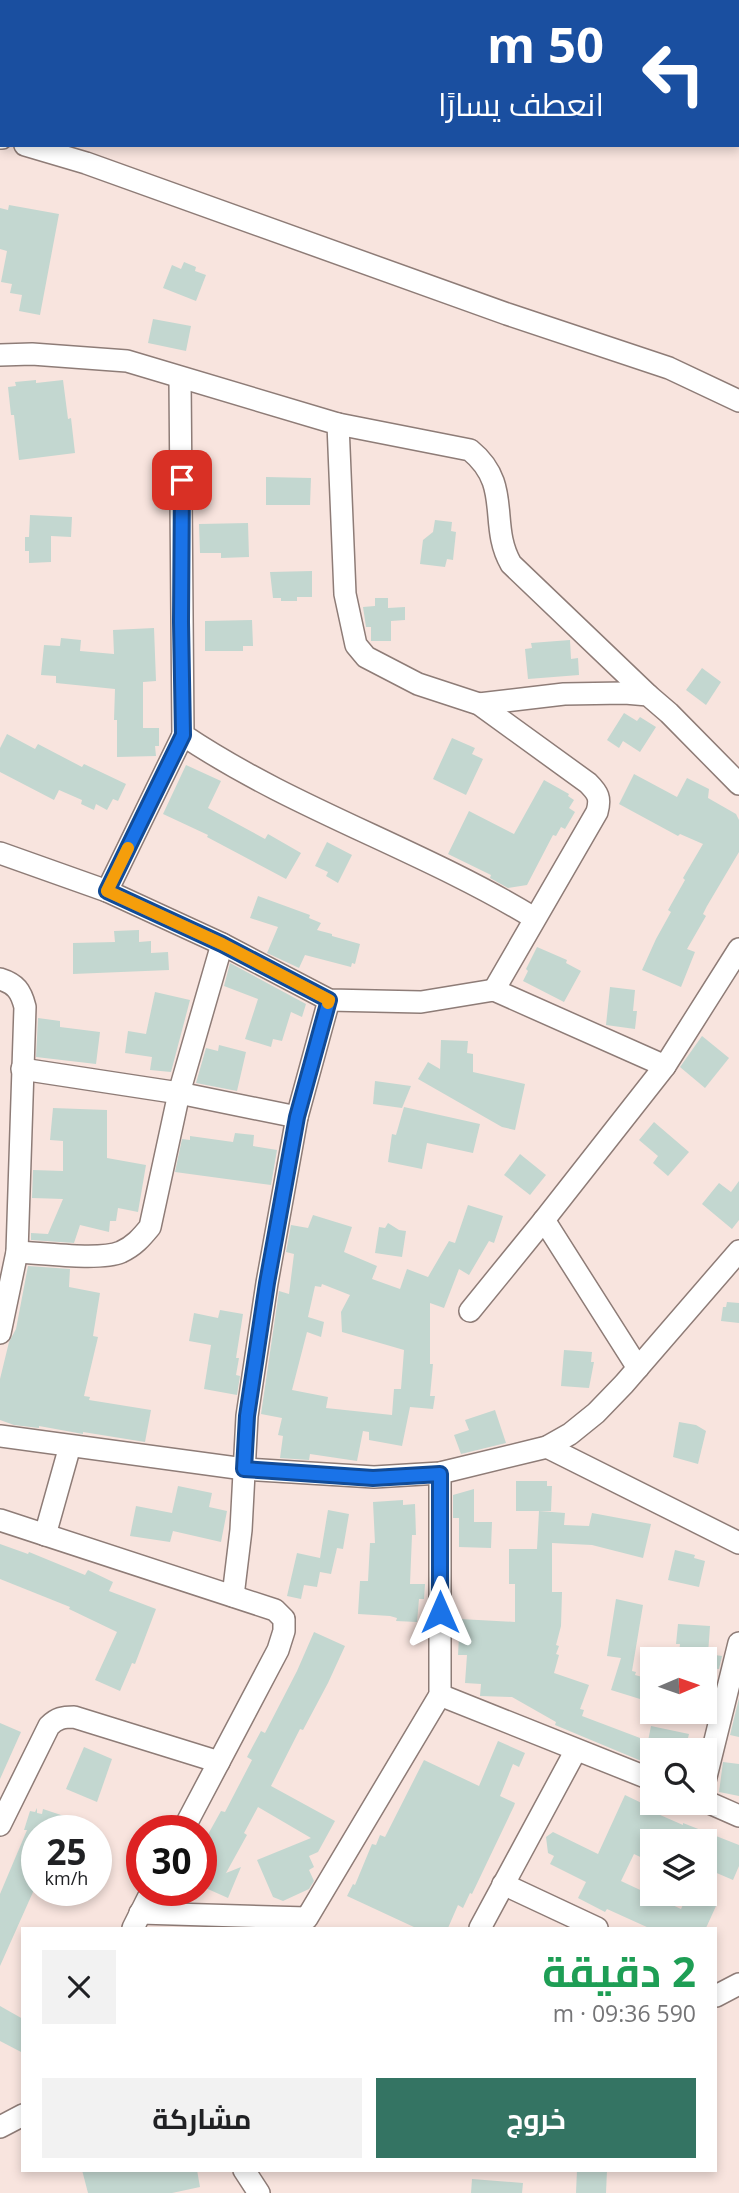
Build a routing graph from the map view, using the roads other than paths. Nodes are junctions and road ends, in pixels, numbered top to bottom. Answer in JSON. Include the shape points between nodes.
{"nodes":[{"id":1,"x":32,"y":147,"type":"edge"},
{"id":2,"x":0,"y":355,"type":"edge"},
{"id":3,"x":180,"y":378,"type":"junction"},
{"id":4,"x":739,"y":401,"type":"edge"},
{"id":5,"x":338,"y":424,"type":"junction"},
{"id":6,"x":648,"y":695,"type":"junction"},
{"id":7,"x":478,"y":704,"type":"junction"},
{"id":8,"x":183,"y":735,"type":"junction"},
{"id":9,"x":739,"y":784,"type":"edge"},
{"id":10,"x":0,"y":853,"type":"edge"},
{"id":11,"x":107,"y":891,"type":"junction"},
{"id":12,"x":534,"y":918,"type":"junction"},
{"id":13,"x":222,"y":944,"type":"junction"},
{"id":14,"x":739,"y":949,"type":"edge"},
{"id":15,"x":0,"y":979,"type":"edge"},
{"id":16,"x":494,"y":990,"type":"junction"},
{"id":17,"x":329,"y":1000,"type":"junction"},
{"id":18,"x":665,"y":1066,"type":"junction"},
{"id":19,"x":22,"y":1069,"type":"junction"},
{"id":20,"x":179,"y":1093,"type":"junction"},
{"id":21,"x":297,"y":1117,"type":"junction"},
{"id":22,"x":544,"y":1220,"type":"junction"},
{"id":23,"x":739,"y":1251,"type":"edge"},
{"id":24,"x":17,"y":1252,"type":"junction"},
{"id":25,"x":470,"y":1311,"type":"dead end"},
{"id":26,"x":0,"y":1333,"type":"edge"},
{"id":27,"x":638,"y":1368,"type":"junction"},
{"id":28,"x":0,"y":1436,"type":"edge"},
{"id":29,"x":70,"y":1446,"type":"junction"},
{"id":30,"x":547,"y":1447,"type":"junction"},
{"id":31,"x":244,"y":1469,"type":"junction"},
{"id":32,"x":440,"y":1474,"type":"junction"},
{"id":33,"x":0,"y":1520,"type":"edge"},
{"id":34,"x":45,"y":1535,"type":"junction"},
{"id":35,"x":739,"y":1543,"type":"edge"},
{"id":36,"x":233,"y":1596,"type":"junction"},
{"id":37,"x":739,"y":1643,"type":"edge"},
{"id":38,"x":440,"y":1695,"type":"junction"},
{"id":39,"x":716,"y":1738,"type":"edge"},
{"id":40,"x":576,"y":1749,"type":"junction"},
{"id":41,"x":219,"y":1762,"type":"junction"},
{"id":42,"x":640,"y":1775,"type":"edge"},
{"id":43,"x":717,"y":1806,"type":"edge"},
{"id":44,"x":191,"y":1815,"type":"edge"},
{"id":45,"x":739,"y":1816,"type":"edge"},
{"id":46,"x":0,"y":1825,"type":"edge"},
{"id":47,"x":503,"y":1884,"type":"junction"},
{"id":48,"x":136,"y":1921,"type":"edge"},
{"id":49,"x":308,"y":1923,"type":"edge"},
{"id":50,"x":481,"y":1927,"type":"edge"},
{"id":51,"x":595,"y":1927,"type":"edge"},
{"id":52,"x":739,"y":1984,"type":"edge"},
{"id":53,"x":717,"y":1995,"type":"edge"},
{"id":54,"x":21,"y":2116,"type":"edge"},
{"id":55,"x":0,"y":2127,"type":"edge"},
{"id":56,"x":245,"y":2172,"type":"edge"},
{"id":57,"x":259,"y":2193,"type":"edge"}],
"edges":[{"from":1,"to":4,"type":"street","via":[[669,368]]},
{"from":2,"to":3,"type":"street","via":[[127,361]]},
{"from":3,"to":5,"type":"street"},
{"from":3,"to":8,"type":"street"},
{"from":5,"to":6,"type":"street","via":[[470,450],[485,462],[493,477],[511,564]]},
{"from":5,"to":7,"type":"street","via":[[345,594],[356,645],[366,657],[418,684]]},
{"from":6,"to":7,"type":"street","via":[[564,694]]},
{"from":6,"to":9,"type":"street"},
{"from":7,"to":12,"type":"street","via":[[598,793],[597,812]]},
{"from":8,"to":11,"type":"street"},
{"from":8,"to":12,"type":"street","via":[[284,794],[463,878]]},
{"from":10,"to":11,"type":"street"},
{"from":11,"to":13,"type":"street"},
{"from":12,"to":16,"type":"street"},
{"from":13,"to":17,"type":"street"},
{"from":13,"to":20,"type":"street"},
{"from":14,"to":18,"type":"street"},
{"from":15,"to":19,"type":"street","via":[[17,987],[25,1007]]},
{"from":16,"to":17,"type":"street","via":[[421,1002]]},
{"from":16,"to":18,"type":"street"},
{"from":17,"to":21,"type":"street"},
{"from":18,"to":22,"type":"street"},
{"from":19,"to":20,"type":"street"},
{"from":19,"to":24,"type":"street"},
{"from":20,"to":21,"type":"street"},
{"from":20,"to":24,"type":"street","via":[[150,1227],[137,1243],[118,1253]]},
{"from":21,"to":31,"type":"street","via":[[267,1283],[247,1416]]},
{"from":22,"to":25,"type":"street"},
{"from":22,"to":27,"type":"street"},
{"from":23,"to":27,"type":"street"},
{"from":24,"to":26,"type":"street"},
{"from":27,"to":30,"type":"street","via":[[596,1413]]},
{"from":28,"to":29,"type":"street"},
{"from":29,"to":31,"type":"street"},
{"from":29,"to":34,"type":"street"},
{"from":30,"to":32,"type":"street"},
{"from":30,"to":35,"type":"street"},
{"from":31,"to":32,"type":"street","via":[[373,1478]]},
{"from":31,"to":36,"type":"street"},
{"from":32,"to":38,"type":"street"},
{"from":33,"to":34,"type":"street"},
{"from":34,"to":36,"type":"street"},
{"from":36,"to":41,"type":"street","via":[[275,1610],[285,1626],[278,1650]]},
{"from":37,"to":39,"type":"street"},
{"from":38,"to":40,"type":"street"},
{"from":38,"to":49,"type":"street"},
{"from":40,"to":42,"type":"street"},
{"from":40,"to":47,"type":"street"},
{"from":41,"to":44,"type":"street"},
{"from":41,"to":46,"type":"street","via":[[74,1717],[55,1719]]},
{"from":43,"to":45,"type":"street"},
{"from":47,"to":50,"type":"street"},
{"from":47,"to":51,"type":"street"},
{"from":48,"to":49,"type":"street"},
{"from":52,"to":53,"type":"street"},
{"from":54,"to":55,"type":"street"},
{"from":56,"to":57,"type":"street"}]}
